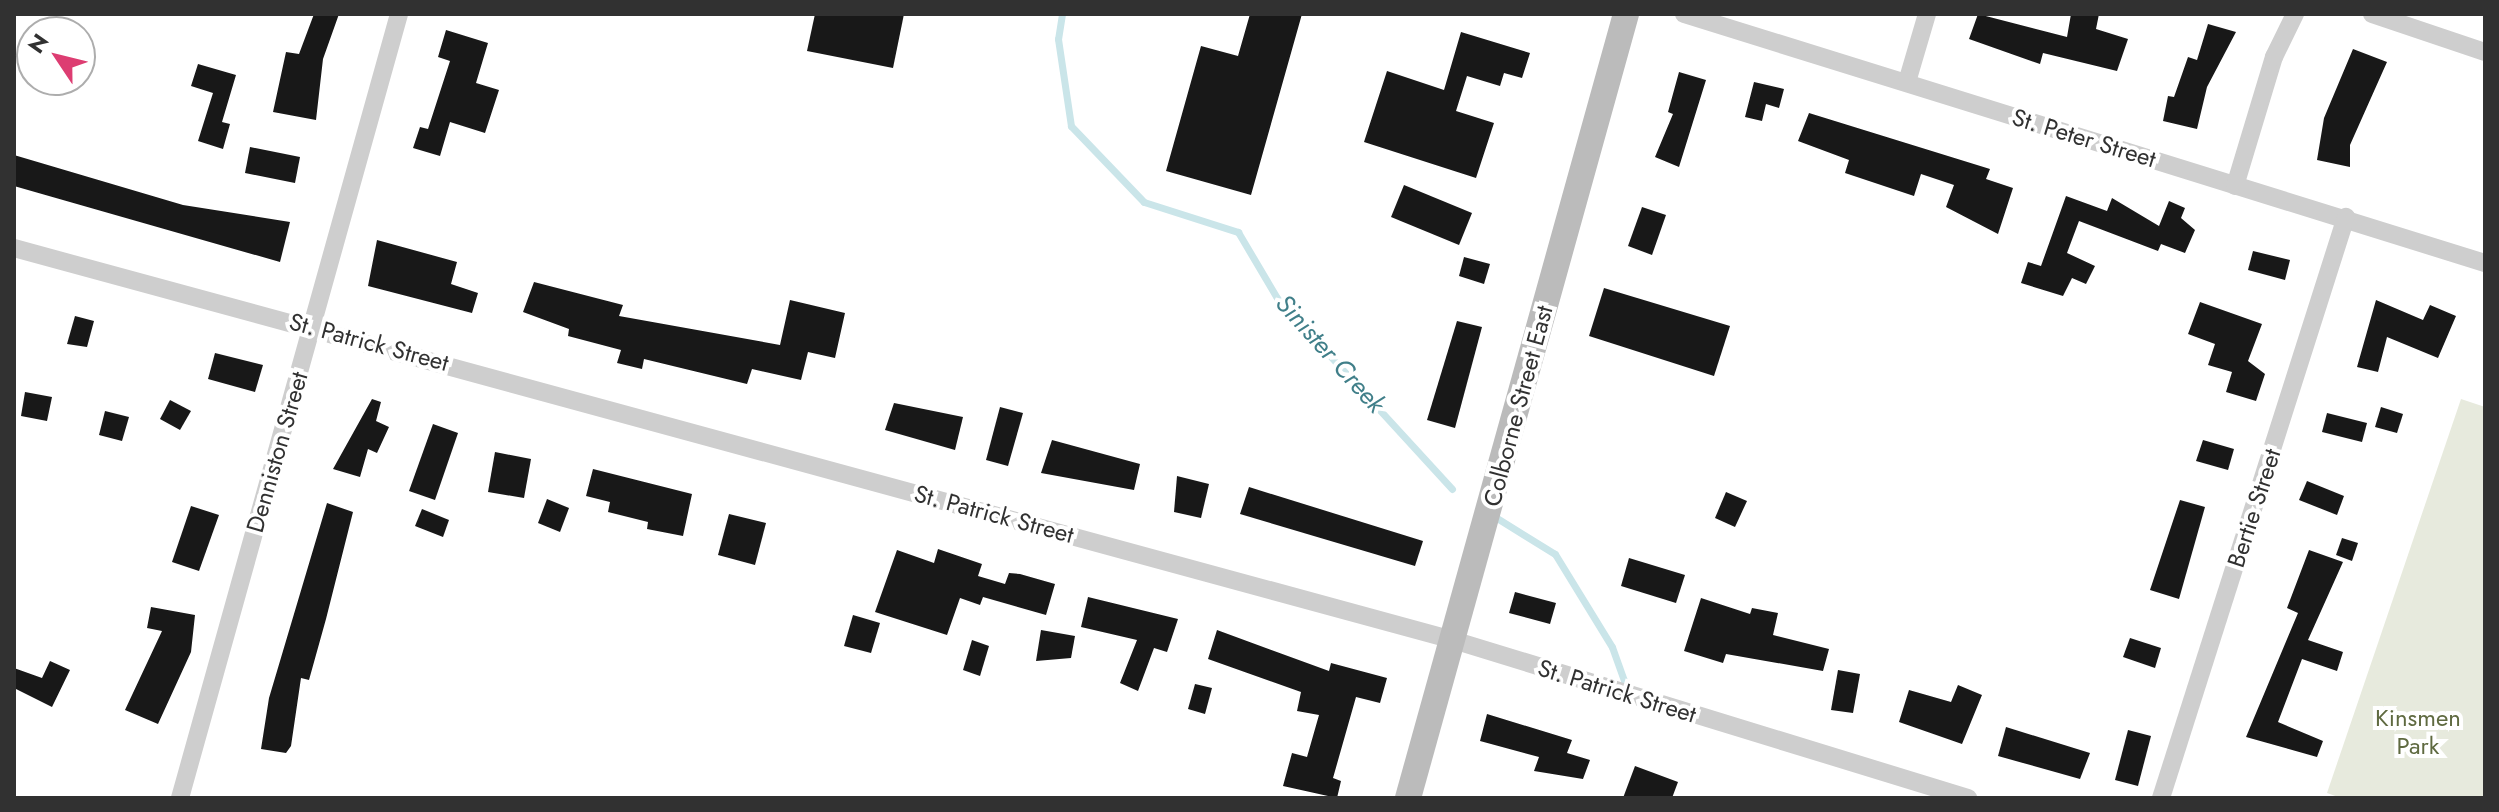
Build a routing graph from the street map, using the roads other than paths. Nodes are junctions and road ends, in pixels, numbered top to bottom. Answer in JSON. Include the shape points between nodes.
{"nodes":[{"id":1,"x":399,"y":14,"type":"edge"},
{"id":2,"x":1626,"y":14,"type":"edge"},
{"id":3,"x":1684,"y":14,"type":"edge"},
{"id":4,"x":1927,"y":14,"type":"edge"},
{"id":5,"x":2295,"y":14,"type":"edge"},
{"id":6,"x":2372,"y":14,"type":"edge"},
{"id":7,"x":2485,"y":52,"type":"edge"},
{"id":8,"x":1907,"y":82,"type":"junction"},
{"id":9,"x":2235,"y":186,"type":"junction"},
{"id":10,"x":2346,"y":217,"type":"junction"},
{"id":11,"x":14,"y":248,"type":"edge"},
{"id":12,"x":2485,"y":263,"type":"edge"},
{"id":13,"x":312,"y":326,"type":"junction"},
{"id":14,"x":1453,"y":640,"type":"junction"},
{"id":15,"x":180,"y":798,"type":"edge"},
{"id":16,"x":1408,"y":798,"type":"edge"},
{"id":17,"x":1968,"y":798,"type":"edge"},
{"id":18,"x":2161,"y":798,"type":"edge"}],
"edges":[{"from":1,"to":13,"type":"street","name":"Denniston Street"},
{"from":2,"to":14,"type":"main road","name":"Colborne Street East"},
{"from":3,"to":8,"type":"street","name":"St. Peter Street"},
{"from":4,"to":8,"type":"street"},
{"from":5,"to":9,"type":"street","via":[[2274,57]]},
{"from":6,"to":7,"type":"street"},
{"from":8,"to":9,"type":"street","name":"St. Peter Street"},
{"from":9,"to":10,"type":"street","name":"St. Peter Street"},
{"from":10,"to":12,"type":"street","name":"St. Peter Street"},
{"from":10,"to":18,"type":"street","name":"Bertie Street"},
{"from":11,"to":13,"type":"street","name":"St. Patrick Street"},
{"from":13,"to":14,"type":"street","name":"St. Patrick Street"},
{"from":13,"to":15,"type":"street","name":"Denniston Street"},
{"from":14,"to":16,"type":"main road","name":"Colborne Street East"},
{"from":14,"to":17,"type":"street","name":"St. Patrick Street"}]}
